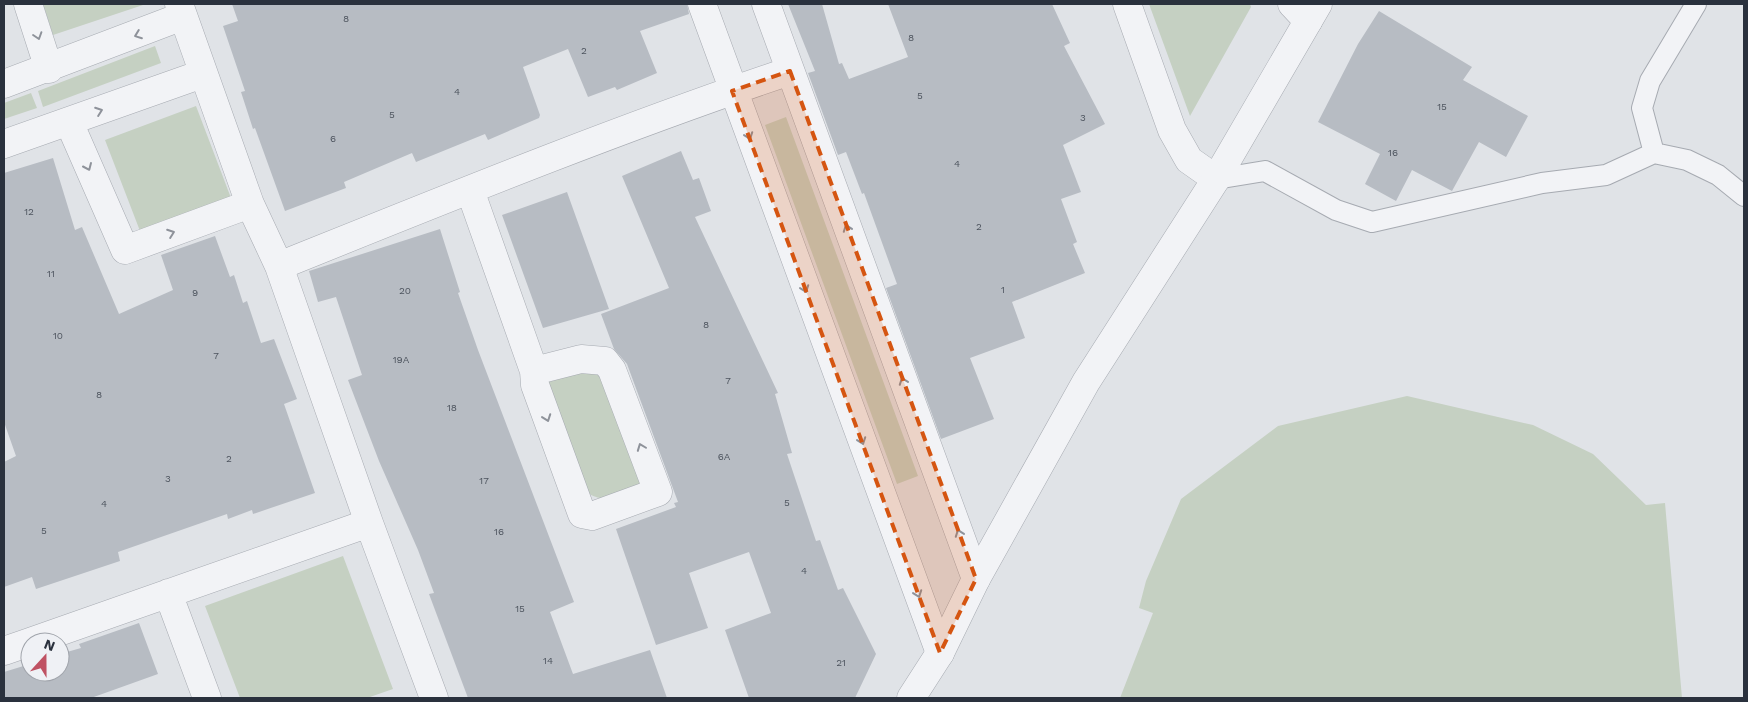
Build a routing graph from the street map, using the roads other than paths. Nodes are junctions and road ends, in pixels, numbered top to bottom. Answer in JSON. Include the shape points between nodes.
{"nodes":[{"id":1,"x":28,"y":4,"type":"edge"},
{"id":2,"x":702,"y":4,"type":"edge"},
{"id":3,"x":766,"y":4,"type":"edge"},
{"id":4,"x":1127,"y":4,"type":"edge"},
{"id":5,"x":1696,"y":4,"type":"edge"},
{"id":6,"x":1306,"y":9,"type":"edge"},
{"id":7,"x":181,"y":10,"type":"edge"},
{"id":8,"x":49,"y":68,"type":"junction"},
{"id":9,"x":790,"y":71,"type":"junction"},
{"id":10,"x":202,"y":74,"type":"junction"},
{"id":11,"x":4,"y":84,"type":"edge"},
{"id":12,"x":732,"y":90,"type":"junction"},
{"id":13,"x":69,"y":122,"type":"junction"},
{"id":14,"x":4,"y":144,"type":"edge"},
{"id":15,"x":1654,"y":153,"type":"junction"},
{"id":16,"x":1216,"y":179,"type":"junction"},
{"id":17,"x":470,"y":190,"type":"junction"},
{"id":18,"x":1744,"y":196,"type":"edge"},
{"id":19,"x":250,"y":204,"type":"junction"},
{"id":20,"x":279,"y":266,"type":"junction"},
{"id":21,"x":534,"y":371,"type":"junction"},
{"id":22,"x":369,"y":523,"type":"junction"},
{"id":23,"x":976,"y":579,"type":"junction"},
{"id":24,"x":168,"y":593,"type":"junction"},
{"id":25,"x":58,"y":632,"type":"edge"},
{"id":26,"x":20,"y":645,"type":"edge"},
{"id":27,"x":4,"y":651,"type":"edge"},
{"id":28,"x":940,"y":653,"type":"junction"},
{"id":29,"x":207,"y":698,"type":"edge"},
{"id":30,"x":434,"y":698,"type":"edge"},
{"id":31,"x":911,"y":698,"type":"edge"},
{"id":32,"x":929,"y":698,"type":"edge"}],
"edges":[{"from":1,"to":8,"type":"street","one_way":true},
{"from":2,"to":12,"type":"street"},
{"from":3,"to":9,"type":"street"},
{"from":4,"to":16,"type":"street","via":[[1172,130],[1189,160]]},
{"from":5,"to":15,"type":"lane","via":[[1650,81],[1642,108]]},
{"from":6,"to":16,"type":"street"},
{"from":7,"to":8,"type":"street","one_way":true},
{"from":7,"to":10,"type":"street"},
{"from":8,"to":11,"type":"street"},
{"from":9,"to":12,"type":"street"},
{"from":23,"to":9,"type":"street","one_way":true},
{"from":13,"to":10,"type":"street","one_way":true},
{"from":10,"to":19,"type":"street"},
{"from":12,"to":17,"type":"street"},
{"from":12,"to":28,"type":"street","one_way":true},
{"from":13,"to":14,"type":"street"},
{"from":13,"to":19,"type":"street","one_way":true,"via":[[125,250]]},
{"from":15,"to":16,"type":"lane","via":[[1606,175],[1542,183],[1372,222],[1336,210],[1264,171]]},
{"from":15,"to":18,"type":"lane","via":[[1687,160],[1718,175]]},
{"from":16,"to":23,"type":"street","via":[[1086,382]]},
{"from":17,"to":20,"type":"street"},
{"from":17,"to":21,"type":"street"},
{"from":19,"to":20,"type":"street"},
{"from":20,"to":22,"type":"street"},
{"from":21,"to":21,"type":"street","one_way":true,"via":[[535,385],[582,514],[592,516],[658,492],[612,370],[605,361],[581,360]]},
{"from":22,"to":24,"type":"street"},
{"from":22,"to":30,"type":"street"},
{"from":23,"to":28,"type":"street"},
{"from":24,"to":25,"type":"street"},
{"from":24,"to":29,"type":"street"},
{"from":26,"to":27,"type":"street"},
{"from":28,"to":31,"type":"street"},
{"from":28,"to":32,"type":"street"}]}
